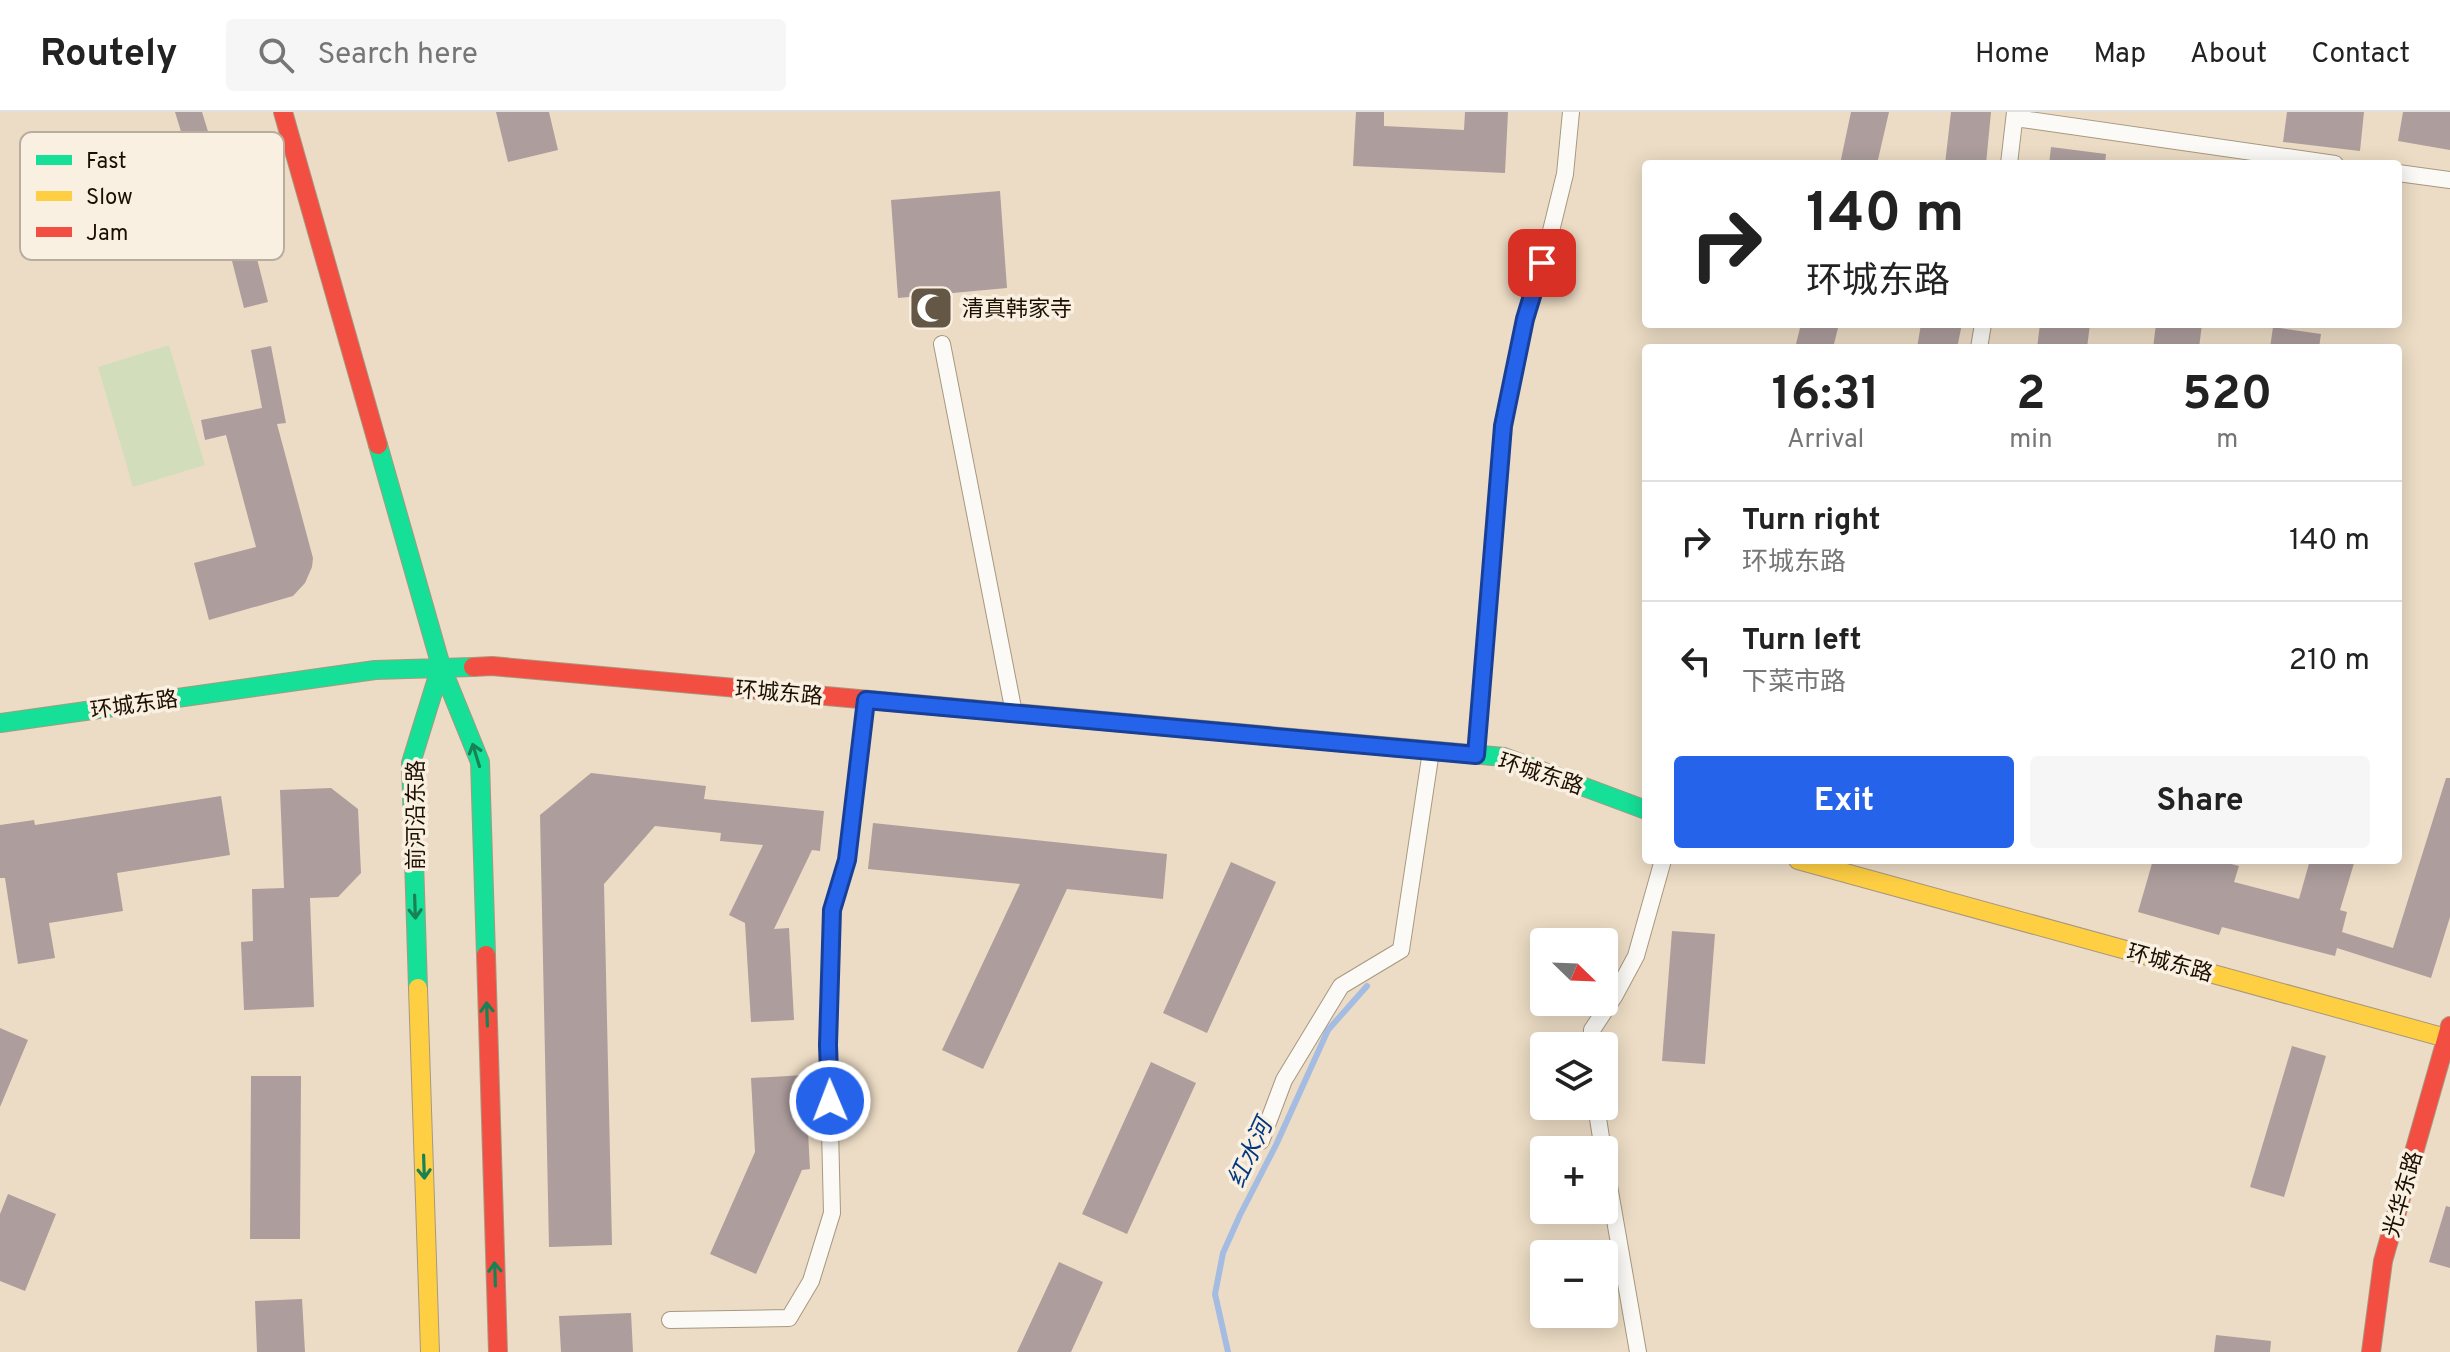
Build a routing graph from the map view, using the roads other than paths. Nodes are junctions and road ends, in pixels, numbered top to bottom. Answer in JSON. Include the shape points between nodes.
{"nodes":[{"id":1,"x":283,"y":112,"type":"edge"},
{"id":2,"x":1571,"y":112,"type":"edge"},
{"id":3,"x":2015,"y":115,"type":"edge"},
{"id":4,"x":2009,"y":160,"type":"edge"},
{"id":5,"x":2309,"y":160,"type":"edge"},
{"id":6,"x":2402,"y":174,"type":"edge"},
{"id":7,"x":2450,"y":180,"type":"edge"},
{"id":8,"x":942,"y":344,"type":"dead end"},
{"id":9,"x":441,"y":666,"type":"junction"},
{"id":10,"x":866,"y":700,"type":"junction"},
{"id":11,"x":1014,"y":713,"type":"junction"},
{"id":12,"x":0,"y":723,"type":"edge"},
{"id":13,"x":1431,"y":751,"type":"junction"},
{"id":14,"x":1476,"y":755,"type":"junction"},
{"id":15,"x":1642,"y":809,"type":"edge"},
{"id":16,"x":1662,"y":864,"type":"edge"},
{"id":17,"x":1844,"y":866,"type":"edge"},
{"id":18,"x":1592,"y":1032,"type":"edge"},
{"id":19,"x":2449,"y":1035,"type":"edge"},
{"id":20,"x":1261,"y":1141,"type":"dead end"},
{"id":21,"x":1616,"y":1224,"type":"edge"},
{"id":22,"x":670,"y":1320,"type":"dead end"},
{"id":23,"x":430,"y":1352,"type":"edge"},
{"id":24,"x":498,"y":1352,"type":"edge"},
{"id":25,"x":1638,"y":1352,"type":"edge"},
{"id":26,"x":2371,"y":1352,"type":"edge"}],
"edges":[{"from":1,"to":9,"type":"main road"},
{"from":2,"to":14,"type":"street","via":[[1565,174],[1525,319],[1503,426]]},
{"from":3,"to":4,"type":"street"},
{"from":3,"to":5,"type":"street"},
{"from":6,"to":7,"type":"street"},
{"from":8,"to":11,"type":"street"},
{"from":9,"to":10,"type":"main road","name":"环城东路","via":[[492,666]]},
{"from":9,"to":12,"type":"main road","name":"环城东路","via":[[375,670]]},
{"from":9,"to":23,"type":"main road","name":"前河沿东路","one_way":true,"via":[[411,763]]},
{"from":24,"to":9,"type":"main road","one_way":true,"via":[[480,762]]},
{"from":10,"to":11,"type":"main road","name":"环城东路"},
{"from":10,"to":22,"type":"street","via":[[847,860],[832,910],[832,1213],[811,1281],[789,1318]]},
{"from":11,"to":13,"type":"main road","name":"环城东路"},
{"from":13,"to":14,"type":"main road","name":"环城东路"},
{"from":13,"to":20,"type":"street","via":[[1401,950],[1341,986],[1284,1080]]},
{"from":14,"to":15,"type":"main road","name":"环城东路","via":[[1504,757]]},
{"from":16,"to":18,"type":"street","via":[[1636,956]]},
{"from":17,"to":19,"type":"main road","name":"环城东路"},
{"from":19,"to":26,"type":"main road","name":"光华东路","via":[[2383,1261]]},
{"from":21,"to":25,"type":"street"}]}
